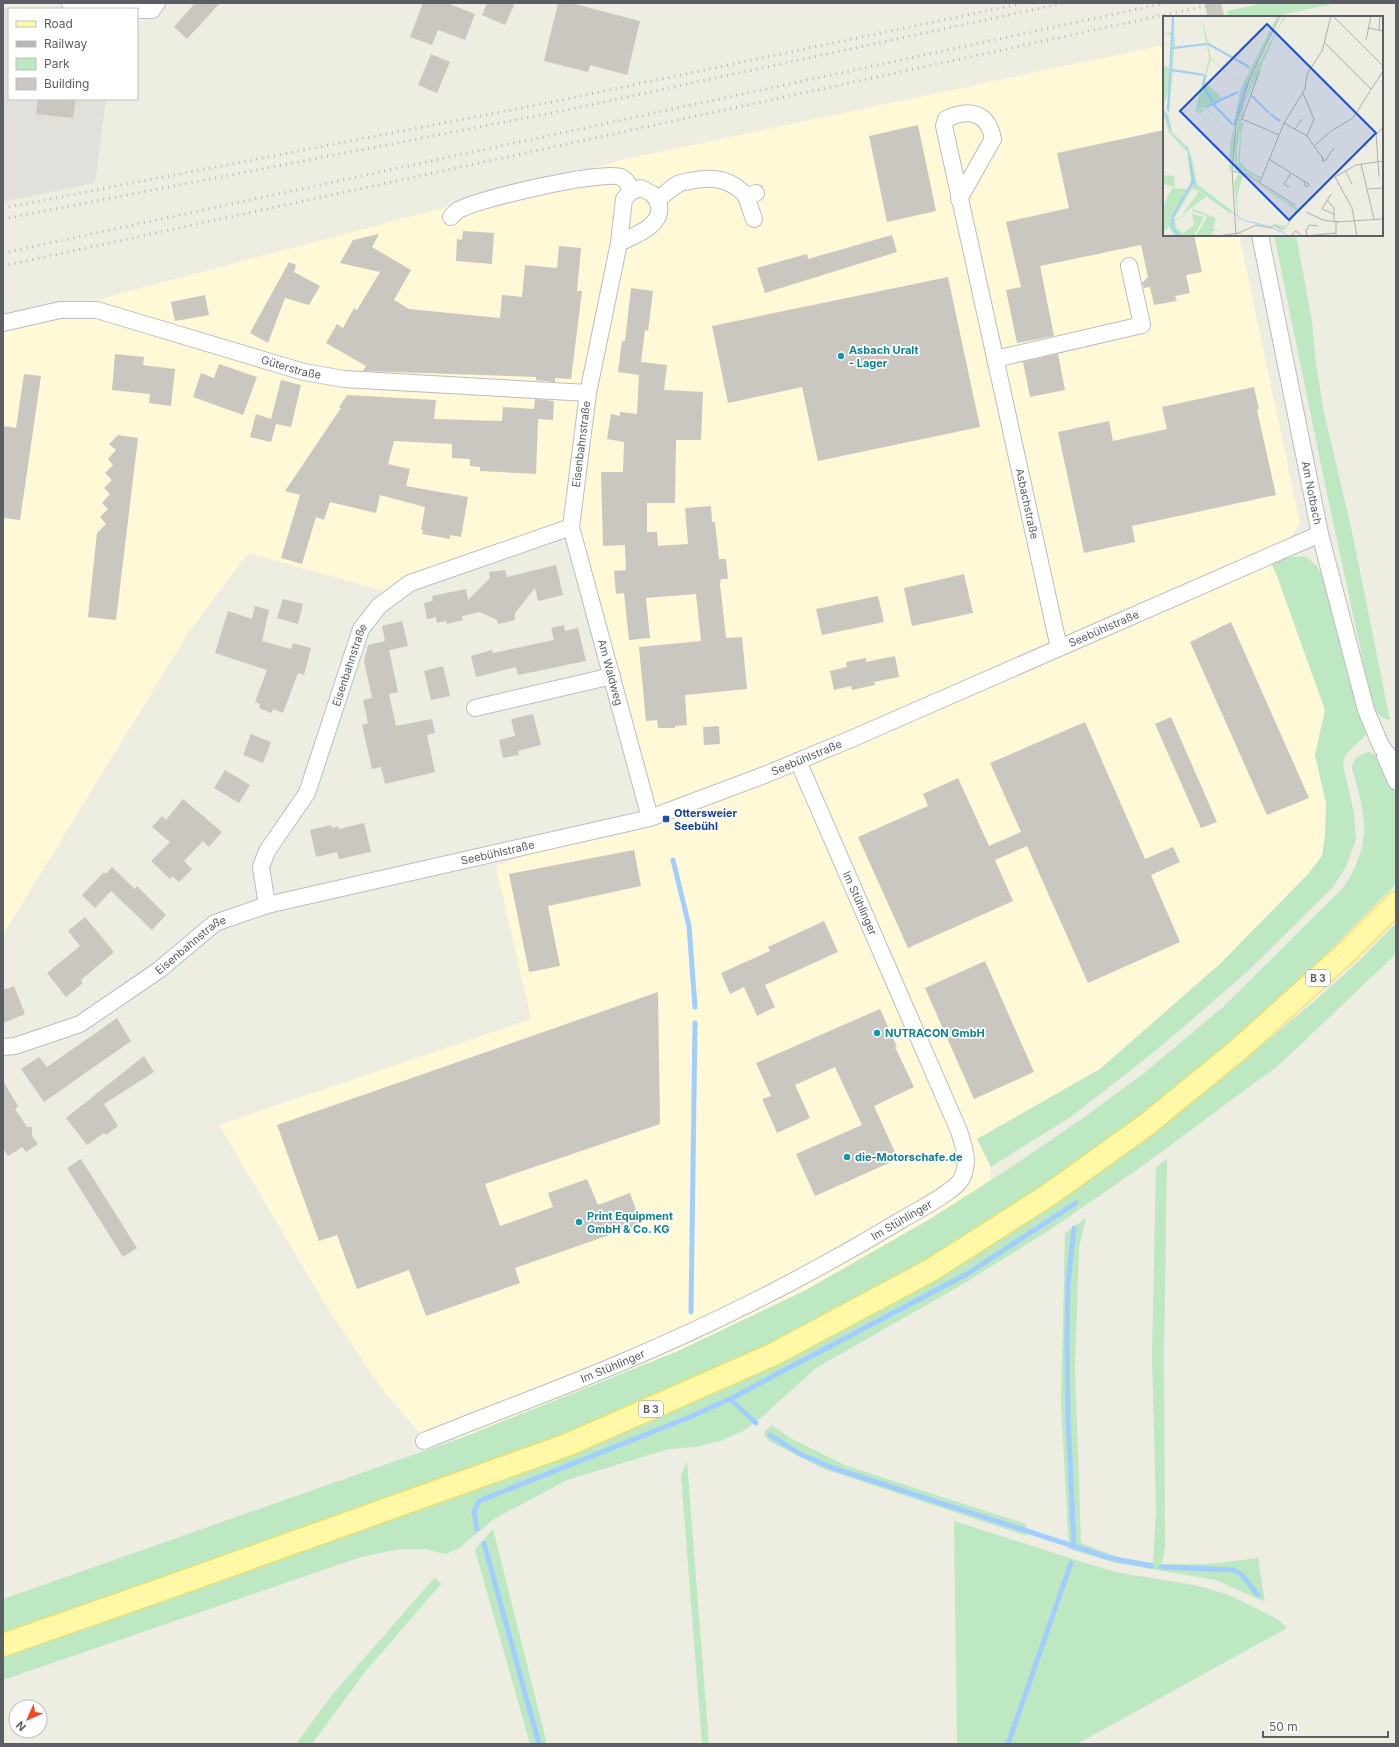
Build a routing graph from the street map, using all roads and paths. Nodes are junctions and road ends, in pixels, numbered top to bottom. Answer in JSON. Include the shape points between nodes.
{"nodes":[{"id":1,"x":70,"y":3,"type":"edge"},
{"id":2,"x":157,"y":3,"type":"edge"},
{"id":3,"x":119,"y":8,"type":"edge"},
{"id":4,"x":138,"y":10,"type":"edge"},
{"id":5,"x":631,"y":192,"type":"junction"},
{"id":6,"x":658,"y":199,"type":"junction"},
{"id":7,"x":959,"y":199,"type":"junction"},
{"id":8,"x":451,"y":217,"type":"dead end"},
{"id":9,"x":754,"y":219,"type":"dead end"},
{"id":10,"x":1260,"y":236,"type":"edge"},
{"id":11,"x":619,"y":243,"type":"junction"},
{"id":12,"x":1130,"y":266,"type":"dead end"},
{"id":13,"x":3,"y":323,"type":"edge"},
{"id":14,"x":995,"y":359,"type":"junction"},
{"id":15,"x":588,"y":394,"type":"junction"},
{"id":16,"x":571,"y":527,"type":"junction"},
{"id":17,"x":1320,"y":534,"type":"junction"},
{"id":18,"x":1059,"y":648,"type":"junction"},
{"id":19,"x":612,"y":676,"type":"junction"},
{"id":20,"x":475,"y":708,"type":"dead end"},
{"id":21,"x":1380,"y":746,"type":"junction"},
{"id":22,"x":798,"y":761,"type":"junction"},
{"id":23,"x":1396,"y":764,"type":"edge"},
{"id":24,"x":1396,"y":781,"type":"edge"},
{"id":25,"x":650,"y":818,"type":"junction"},
{"id":26,"x":1396,"y":903,"type":"edge"},
{"id":27,"x":267,"y":905,"type":"junction"},
{"id":28,"x":3,"y":1047,"type":"edge"},
{"id":29,"x":424,"y":1441,"type":"dead end"},
{"id":30,"x":3,"y":1645,"type":"edge"}],
"edges":[{"from":1,"to":3,"type":"street"},
{"from":2,"to":4,"type":"street","via":[[152,10]]},
{"from":5,"to":6,"type":"street","via":[[640,188],[651,192]]},
{"from":5,"to":8,"type":"street","via":[[627,181],[621,177],[601,176],[549,185],[472,205],[457,211]]},
{"from":5,"to":11,"type":"street","name":"Eisenbahnstraße","via":[[624,198]]},
{"from":6,"to":9,"type":"street","via":[[678,184],[699,179],[716,179],[729,182],[751,195]]},
{"from":6,"to":11,"type":"street","via":[[660,209],[651,226]]},
{"from":7,"to":7,"type":"street","name":"Asbachstraße","via":[[944,126],[946,119],[967,112],[983,117],[991,129],[993,139]]},
{"from":7,"to":14,"type":"street","name":"Asbachstraße"},
{"from":10,"to":17,"type":"street","name":"Am Notbach"},
{"from":11,"to":15,"type":"street","name":"Eisenbahnstraße"},
{"from":12,"to":14,"type":"street","via":[[1142,325]]},
{"from":13,"to":15,"type":"street","name":"Güterstraße","via":[[60,310],[97,310],[304,372],[344,379]]},
{"from":14,"to":18,"type":"street","name":"Asbachstraße"},
{"from":15,"to":16,"type":"street","name":"Eisenbahnstraße"},
{"from":16,"to":19,"type":"street","name":"Am Waldweg"},
{"from":16,"to":27,"type":"street","name":"Eisenbahnstraße","via":[[410,583],[379,606],[361,629],[307,792],[267,850],[261,867]]},
{"from":17,"to":18,"type":"street","name":"Seebühlstraße"},
{"from":17,"to":21,"type":"street","name":"Am Notbach","via":[[1366,710]]},
{"from":18,"to":22,"type":"street","name":"Seebühlstraße"},
{"from":19,"to":20,"type":"street"},
{"from":19,"to":25,"type":"street","name":"Am Waldweg"},
{"from":21,"to":23,"type":"street","name":"Am Notbach"},
{"from":21,"to":24,"type":"street","name":"Am Notbach"},
{"from":22,"to":25,"type":"street","name":"Seebühlstraße"},
{"from":22,"to":29,"type":"street","name":"Im Stühlinger","via":[[959,1132],[967,1158],[961,1180],[947,1193],[796,1280],[618,1364]]},
{"from":25,"to":27,"type":"street","name":"Seebühlstraße"},
{"from":26,"to":30,"type":"main road","number":"B 3","via":[[1348,951],[1238,1050],[1146,1125],[1050,1194],[931,1270],[774,1354],[567,1444]]},
{"from":27,"to":28,"type":"street","name":"Eisenbahnstraße","via":[[215,924],[159,970],[80,1024],[15,1046]]}]}
